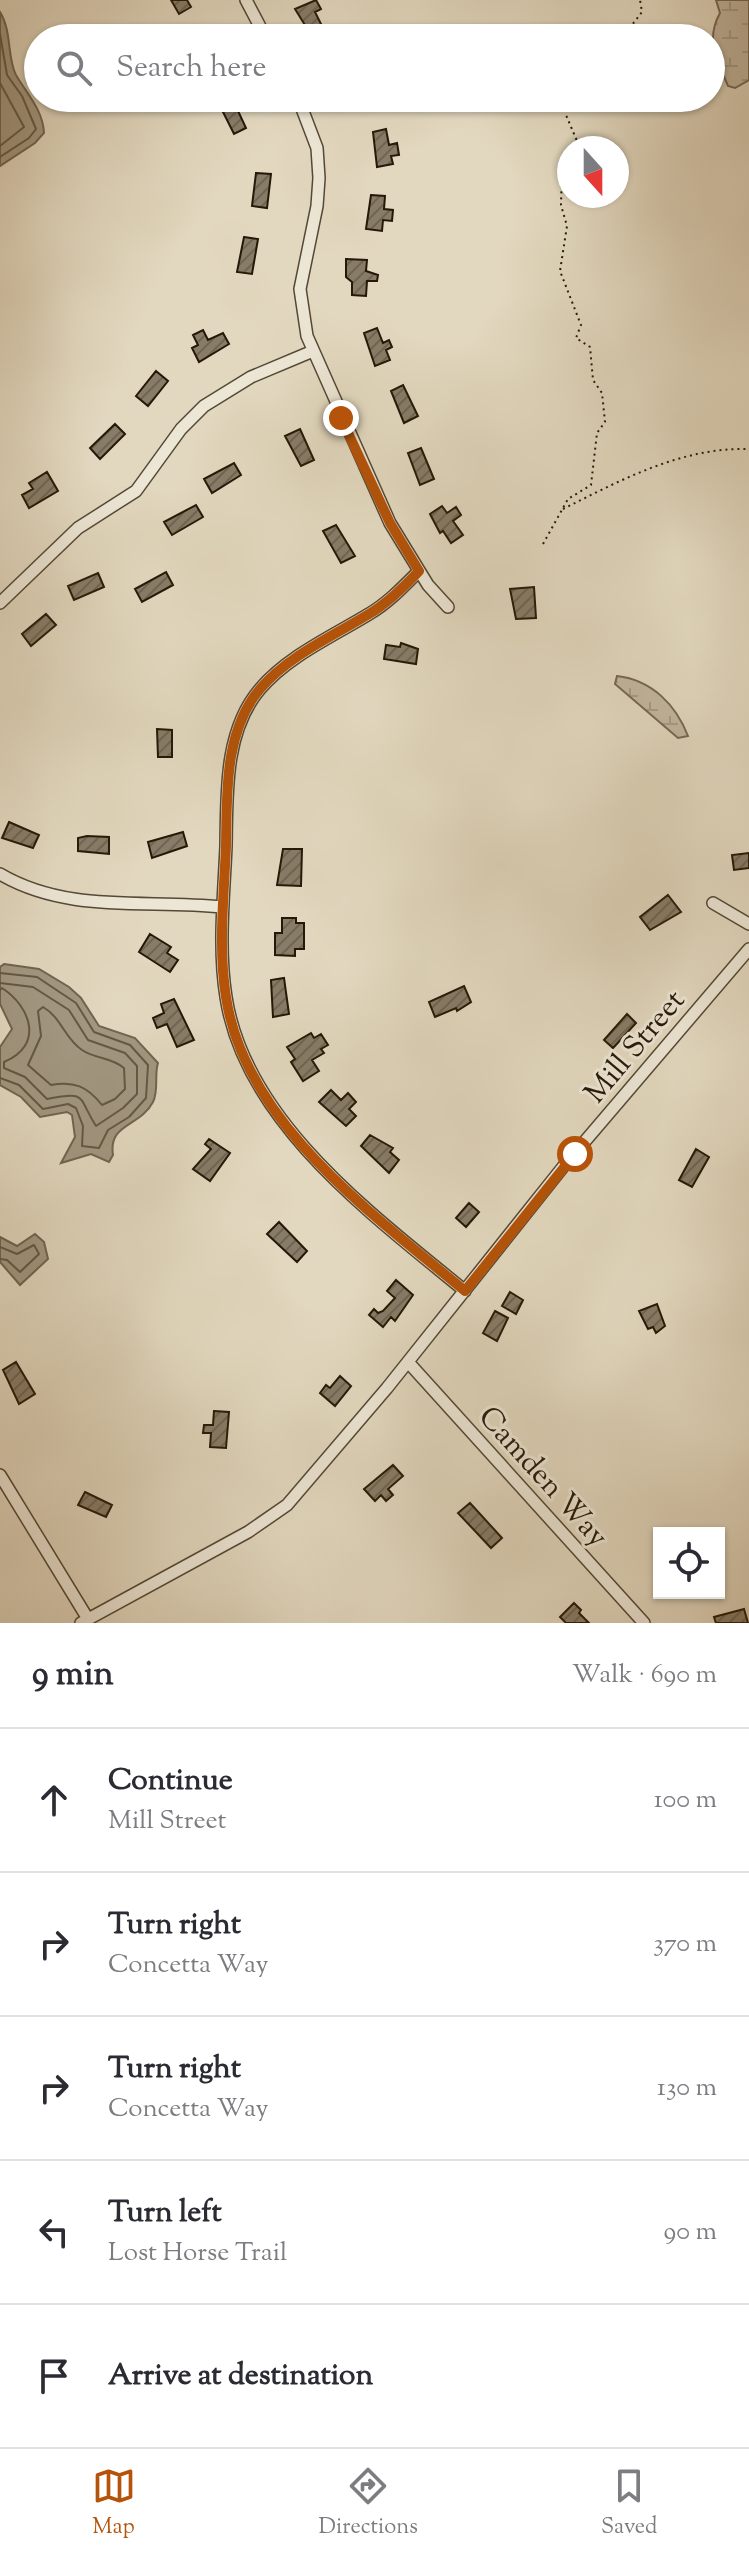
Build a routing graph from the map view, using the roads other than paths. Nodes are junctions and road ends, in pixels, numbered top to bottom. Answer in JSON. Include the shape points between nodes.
{"nodes":[{"id":1,"x":246,"y":0,"type":"edge"},
{"id":2,"x":259,"y":24,"type":"edge"},
{"id":3,"x":303,"y":112,"type":"edge"},
{"id":4,"x":313,"y":351,"type":"junction"},
{"id":5,"x":419,"y":571,"type":"junction"},
{"id":6,"x":0,"y":603,"type":"edge"},
{"id":7,"x":448,"y":607,"type":"dead end"},
{"id":8,"x":0,"y":874,"type":"edge"},
{"id":9,"x":713,"y":903,"type":"dead end"},
{"id":10,"x":222,"y":907,"type":"junction"},
{"id":11,"x":749,"y":924,"type":"edge"},
{"id":12,"x":749,"y":949,"type":"edge"},
{"id":13,"x":465,"y":1291,"type":"junction"},
{"id":14,"x":408,"y":1362,"type":"junction"},
{"id":15,"x":0,"y":1475,"type":"edge"},
{"id":16,"x":84,"y":1621,"type":"edge"},
{"id":17,"x":644,"y":1623,"type":"edge"}],
"edges":[{"from":1,"to":2,"type":"street"},
{"from":3,"to":4,"type":"street","via":[[318,163],[317,206],[300,289]]},
{"from":4,"to":5,"type":"street","via":[[390,523]]},
{"from":4,"to":6,"type":"street","via":[[251,377],[204,406],[136,491],[78,528]]},
{"from":5,"to":7,"type":"street"},
{"from":5,"to":10,"type":"street","via":[[371,613],[282,669],[243,714],[228,768]]},
{"from":8,"to":10,"type":"street","via":[[75,902]]},
{"from":9,"to":11,"type":"street"},
{"from":10,"to":13,"type":"street","via":[[232,1022],[254,1079],[277,1118],[309,1154]]},
{"from":12,"to":13,"type":"street","name":"Mill Street"},
{"from":13,"to":14,"type":"street","name":"Mill Street"},
{"from":14,"to":16,"type":"street","name":"Mill Street","via":[[316,1473],[264,1523]]},
{"from":14,"to":17,"type":"street","name":"Camden Way"},
{"from":15,"to":16,"type":"street"}]}
